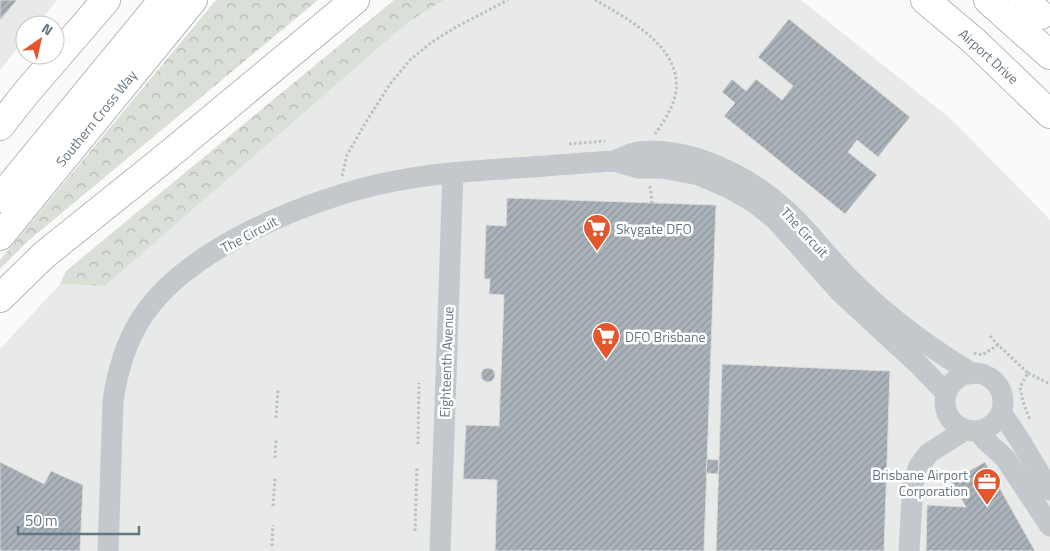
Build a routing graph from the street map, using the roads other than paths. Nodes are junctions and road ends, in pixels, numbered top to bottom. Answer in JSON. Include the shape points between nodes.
{"nodes":[{"id":1,"x":106,"y":0,"type":"edge"},
{"id":2,"x":163,"y":0,"type":"edge"},
{"id":3,"x":193,"y":0,"type":"edge"},
{"id":4,"x":354,"y":0,"type":"edge"},
{"id":5,"x":925,"y":0,"type":"edge"},
{"id":6,"x":988,"y":0,"type":"edge"},
{"id":7,"x":1035,"y":18,"type":"edge"},
{"id":8,"x":1050,"y":55,"type":"edge"},
{"id":9,"x":1050,"y":114,"type":"edge"},
{"id":10,"x":0,"y":126,"type":"edge"},
{"id":11,"x":614,"y":161,"type":"junction"},
{"id":12,"x":453,"y":173,"type":"junction"},
{"id":13,"x":0,"y":198,"type":"edge"},
{"id":14,"x":0,"y":236,"type":"edge"},
{"id":15,"x":0,"y":298,"type":"edge"},
{"id":16,"x":970,"y":374,"type":"junction"},
{"id":17,"x":946,"y":403,"type":"junction"},
{"id":18,"x":1001,"y":412,"type":"junction"},
{"id":19,"x":972,"y":431,"type":"junction"},
{"id":20,"x":929,"y":452,"type":"junction"},
{"id":21,"x":1050,"y":490,"type":"edge"},
{"id":22,"x":1050,"y":526,"type":"edge"},
{"id":23,"x":108,"y":551,"type":"edge"},
{"id":24,"x":440,"y":551,"type":"edge"},
{"id":25,"x":909,"y":551,"type":"edge"}],
"edges":[{"from":1,"to":10,"type":"main road"},
{"from":2,"to":13,"type":"main road","name":"Southern Cross Way"},
{"from":3,"to":14,"type":"main road","name":"Southern Cross Way"},
{"from":4,"to":15,"type":"main road","via":[[44,255]]},
{"from":5,"to":9,"type":"main road","name":"Airport Drive","via":[[974,41]]},
{"from":6,"to":7,"type":"main road"},
{"from":7,"to":8,"type":"main road"},
{"from":11,"to":12,"type":"street","name":"The Circuit"},
{"from":11,"to":16,"type":"street","name":"The Circuit","via":[[638,152],[663,152],[707,162],[759,188],[788,212],[872,301]]},
{"from":11,"to":17,"type":"street","name":"The Circuit","via":[[638,168],[662,168],[699,176],[756,202],[840,292],[918,364]]},
{"from":12,"to":23,"type":"street","name":"The Circuit","via":[[394,181],[292,211],[210,255],[160,295],[132,335],[116,382]]},
{"from":12,"to":24,"type":"street","name":"Eighteenth Avenue"},
{"from":16,"to":17,"type":"street","via":[[955,380]]},
{"from":16,"to":18,"type":"street","via":[[979,374],[994,382],[1002,396]]},
{"from":17,"to":19,"type":"street","via":[[957,426]]},
{"from":17,"to":20,"type":"street","via":[[931,438]]},
{"from":18,"to":19,"type":"street","via":[[989,428]]},
{"from":18,"to":21,"type":"street"},
{"from":19,"to":20,"type":"street"},
{"from":19,"to":22,"type":"street","via":[[1006,458]]},
{"from":20,"to":25,"type":"street","via":[[913,483]]}]}
